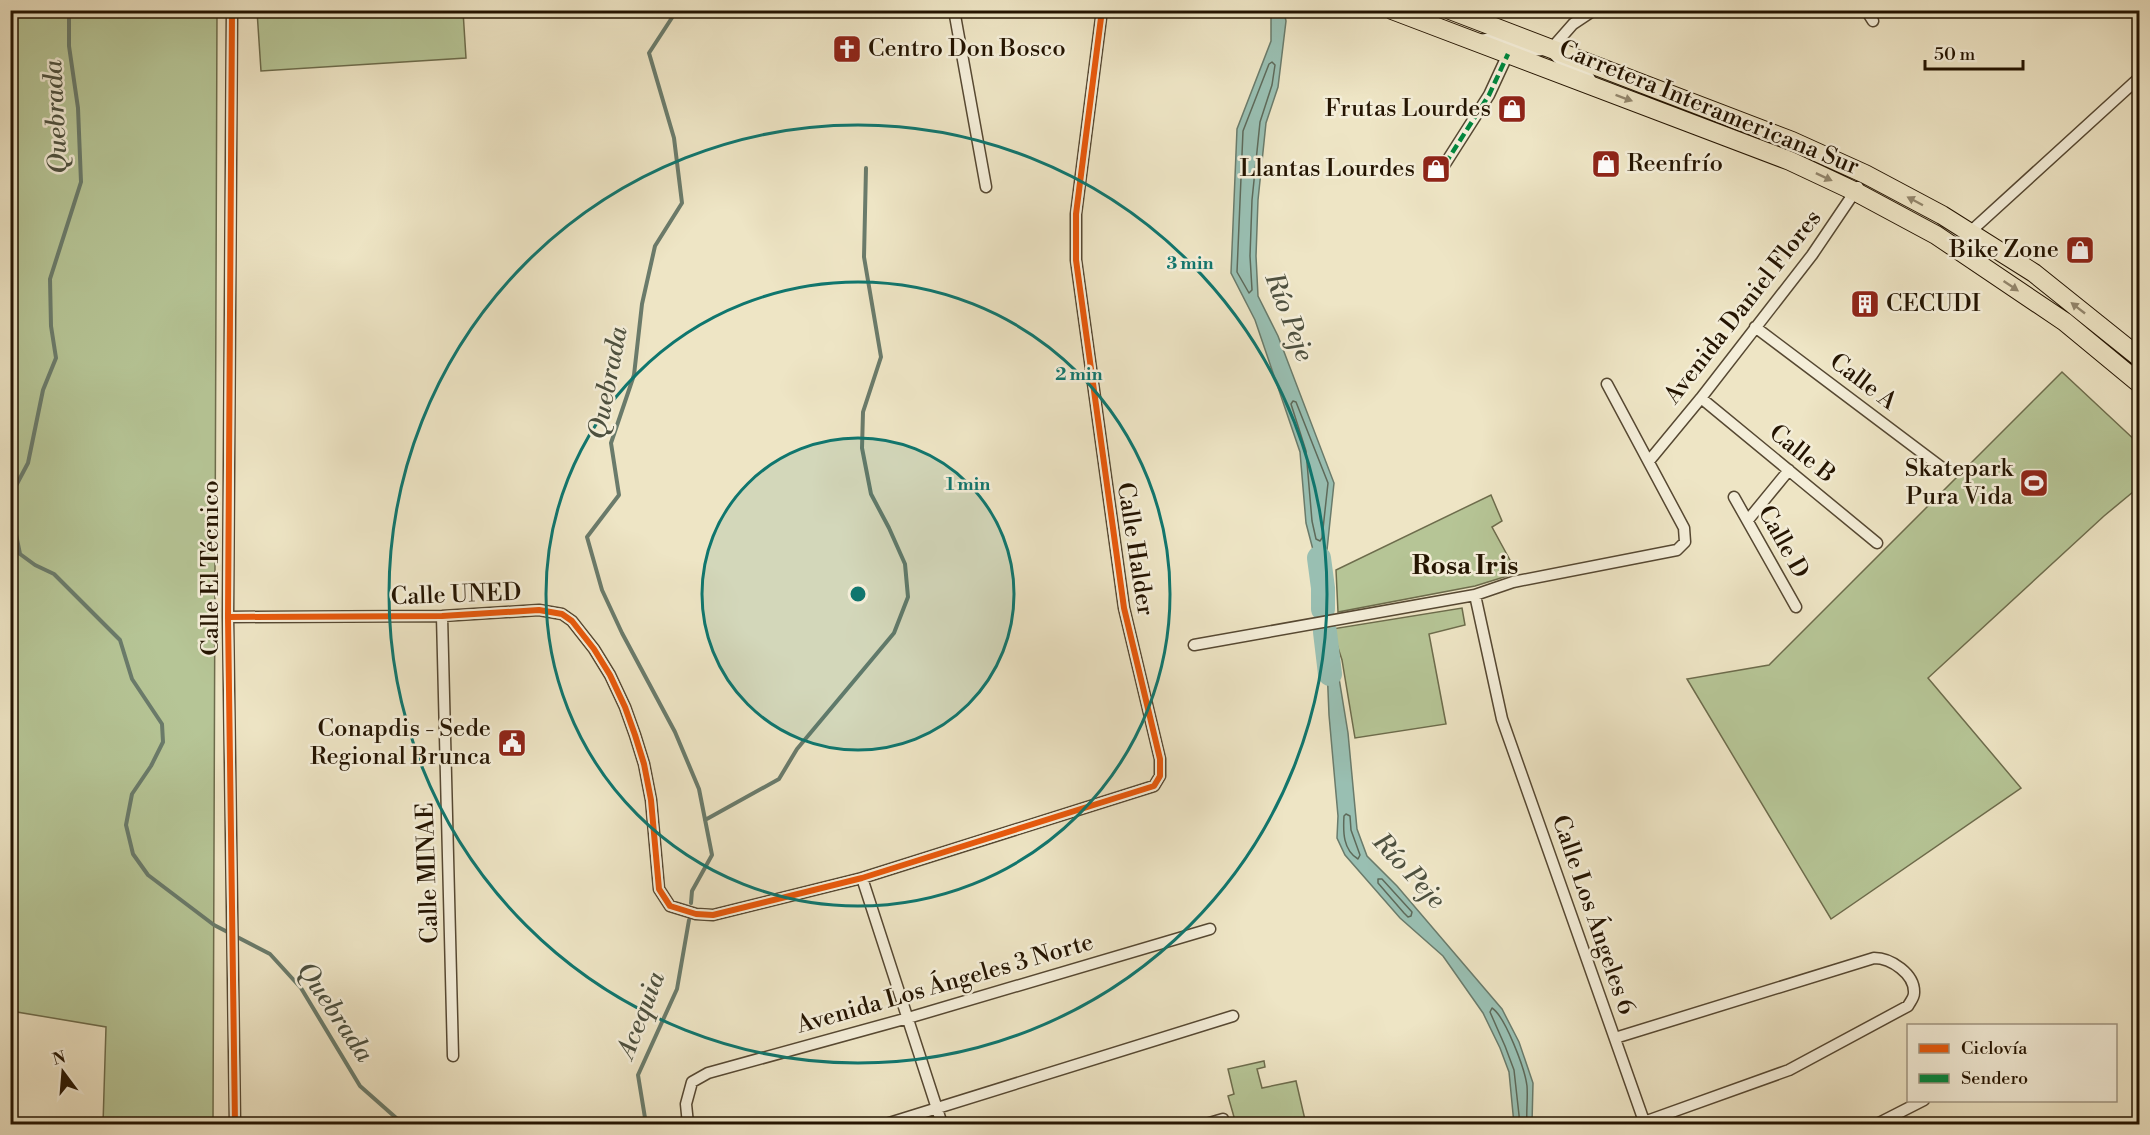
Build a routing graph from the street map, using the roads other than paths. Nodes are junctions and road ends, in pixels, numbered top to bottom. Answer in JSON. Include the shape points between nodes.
{"nodes":[{"id":1,"x":232,"y":10,"type":"edge"},
{"id":2,"x":954,"y":10,"type":"edge"},
{"id":3,"x":1102,"y":10,"type":"edge"},
{"id":4,"x":1392,"y":10,"type":"edge"},
{"id":5,"x":1450,"y":10,"type":"edge"},
{"id":6,"x":1594,"y":10,"type":"edge"},
{"id":7,"x":1866,"y":10,"type":"edge"},
{"id":8,"x":1873,"y":21,"type":"dead end"},
{"id":9,"x":1471,"y":40,"type":"junction"},
{"id":10,"x":1551,"y":49,"type":"junction"},
{"id":11,"x":1508,"y":54,"type":"junction"},
{"id":12,"x":2139,"y":77,"type":"edge"},
{"id":13,"x":1592,"y":86,"type":"junction"},
{"id":14,"x":1445,"y":164,"type":"dead end"},
{"id":15,"x":1865,"y":174,"type":"junction"},
{"id":16,"x":986,"y":187,"type":"dead end"},
{"id":17,"x":1856,"y":192,"type":"junction"},
{"id":18,"x":1971,"y":232,"type":"junction"},
{"id":19,"x":1755,"y":327,"type":"junction"},
{"id":20,"x":2074,"y":330,"type":"junction"},
{"id":21,"x":2139,"y":358,"type":"edge"},
{"id":22,"x":2139,"y":371,"type":"edge"},
{"id":23,"x":1607,"y":384,"type":"dead end"},
{"id":24,"x":2139,"y":384,"type":"edge"},
{"id":25,"x":1701,"y":398,"type":"junction"},
{"id":26,"x":1649,"y":461,"type":"junction"},
{"id":27,"x":1788,"y":470,"type":"junction"},
{"id":28,"x":1945,"y":470,"type":"dead end"},
{"id":29,"x":1734,"y":497,"type":"dead end"},
{"id":30,"x":1748,"y":520,"type":"junction"},
{"id":31,"x":1877,"y":543,"type":"dead end"},
{"id":32,"x":1475,"y":595,"type":"junction"},
{"id":33,"x":1796,"y":607,"type":"dead end"},
{"id":34,"x":442,"y":616,"type":"junction"},
{"id":35,"x":228,"y":617,"type":"junction"},
{"id":36,"x":1194,"y":645,"type":"dead end"},
{"id":37,"x":862,"y":878,"type":"junction"},
{"id":38,"x":1210,"y":928,"type":"dead end"},
{"id":39,"x":1233,"y":1016,"type":"dead end"},
{"id":40,"x":908,"y":1018,"type":"junction"},
{"id":41,"x":1615,"y":1038,"type":"junction"},
{"id":42,"x":453,"y":1056,"type":"dead end"},
{"id":43,"x":1922,"y":1102,"type":"edge"},
{"id":44,"x":937,"y":1109,"type":"junction"},
{"id":45,"x":1223,"y":1119,"type":"dead end"},
{"id":46,"x":1645,"y":1123,"type":"edge"},
{"id":47,"x":235,"y":1125,"type":"edge"},
{"id":48,"x":688,"y":1125,"type":"edge"},
{"id":49,"x":886,"y":1125,"type":"edge"},
{"id":50,"x":942,"y":1125,"type":"edge"},
{"id":51,"x":1206,"y":1125,"type":"edge"},
{"id":52,"x":1877,"y":1125,"type":"edge"}],
"edges":[{"from":1,"to":35,"type":"street","name":"Calle El Técnico"},
{"from":2,"to":16,"type":"street"},
{"from":3,"to":37,"type":"street","name":"Calle Halder","via":[[1076,214],[1076,260],[1124,608],[1160,759],[1160,776],[1154,786]]},
{"from":4,"to":9,"type":"highway","name":"Carretera Interamericana Sur"},
{"from":5,"to":10,"type":"highway","name":"Carretera Interamericana Sur"},
{"from":6,"to":10,"type":"street","via":[[1573,24]]},
{"from":7,"to":8,"type":"street"},
{"from":9,"to":10,"type":"street","via":[[1493,38],[1526,51]]},
{"from":9,"to":11,"type":"highway","name":"Carretera Interamericana Sur"},
{"from":10,"to":13,"type":"street","via":[[1564,64],[1591,77]]},
{"from":10,"to":15,"type":"highway","name":"Carretera Interamericana Sur","via":[[1781,137]]},
{"from":11,"to":13,"type":"highway","name":"Carretera Interamericana Sur"},
{"from":11,"to":14,"type":"street","via":[[1489,95]]},
{"from":12,"to":18,"type":"street"},
{"from":13,"to":17,"type":"highway","name":"Carretera Interamericana Sur","one_way":true,"via":[[1790,161]]},
{"from":15,"to":17,"type":"street","name":"Avenida Daniel Flores"},
{"from":18,"to":15,"type":"highway","name":"Carretera Interamericana Sur","one_way":true},
{"from":17,"to":19,"type":"street","name":"Avenida Daniel Flores"},
{"from":17,"to":20,"type":"highway","name":"Carretera Interamericana Sur","one_way":true,"via":[[1936,235]]},
{"from":21,"to":18,"type":"highway","name":"Carretera Interamericana Sur","one_way":true,"via":[[2034,273]]},
{"from":19,"to":25,"type":"street","name":"Avenida Daniel Flores"},
{"from":19,"to":28,"type":"street","name":"Calle A"},
{"from":20,"to":22,"type":"highway","via":[[2106,342]]},
{"from":20,"to":24,"type":"highway","name":"Carretera Interamericana Sur"},
{"from":23,"to":26,"type":"street"},
{"from":25,"to":26,"type":"street","name":"Avenida Daniel Flores"},
{"from":25,"to":27,"type":"street","name":"Calle B"},
{"from":26,"to":32,"type":"street","via":[[1684,528],[1685,542],[1677,550],[1513,582]]},
{"from":27,"to":30,"type":"street"},
{"from":27,"to":31,"type":"street","name":"Calle B"},
{"from":29,"to":30,"type":"street","name":"Calle D"},
{"from":30,"to":33,"type":"street","name":"Calle D"},
{"from":32,"to":36,"type":"street"},
{"from":32,"to":41,"type":"street","name":"Calle Los Ángeles 6","via":[[1502,719]]},
{"from":34,"to":35,"type":"street","name":"Calle UNED"},
{"from":34,"to":37,"type":"street","name":"Calle UNED","via":[[539,610],[562,614],[583,632],[625,706],[644,764],[658,889],[670,906],[713,915]]},
{"from":34,"to":42,"type":"street","name":"Calle MINAE"},
{"from":35,"to":47,"type":"street","name":"Calle El Técnico"},
{"from":37,"to":40,"type":"street"},
{"from":38,"to":40,"type":"street","name":"Avenida Los Ángeles 3 Norte"},
{"from":39,"to":44,"type":"street"},
{"from":40,"to":44,"type":"street"},
{"from":40,"to":48,"type":"street","name":"Avenida Los Ángeles 3 Norte","via":[[708,1073],[692,1082],[686,1104]]},
{"from":41,"to":46,"type":"street","name":"Calle Los Ángeles 6"},
{"from":41,"to":46,"type":"street","via":[[1874,958],[1897,964],[1913,987],[1915,995],[1908,1006],[1789,1070]]},
{"from":43,"to":52,"type":"street"},
{"from":44,"to":49,"type":"street"},
{"from":44,"to":50,"type":"street"},
{"from":45,"to":51,"type":"street"}]}
